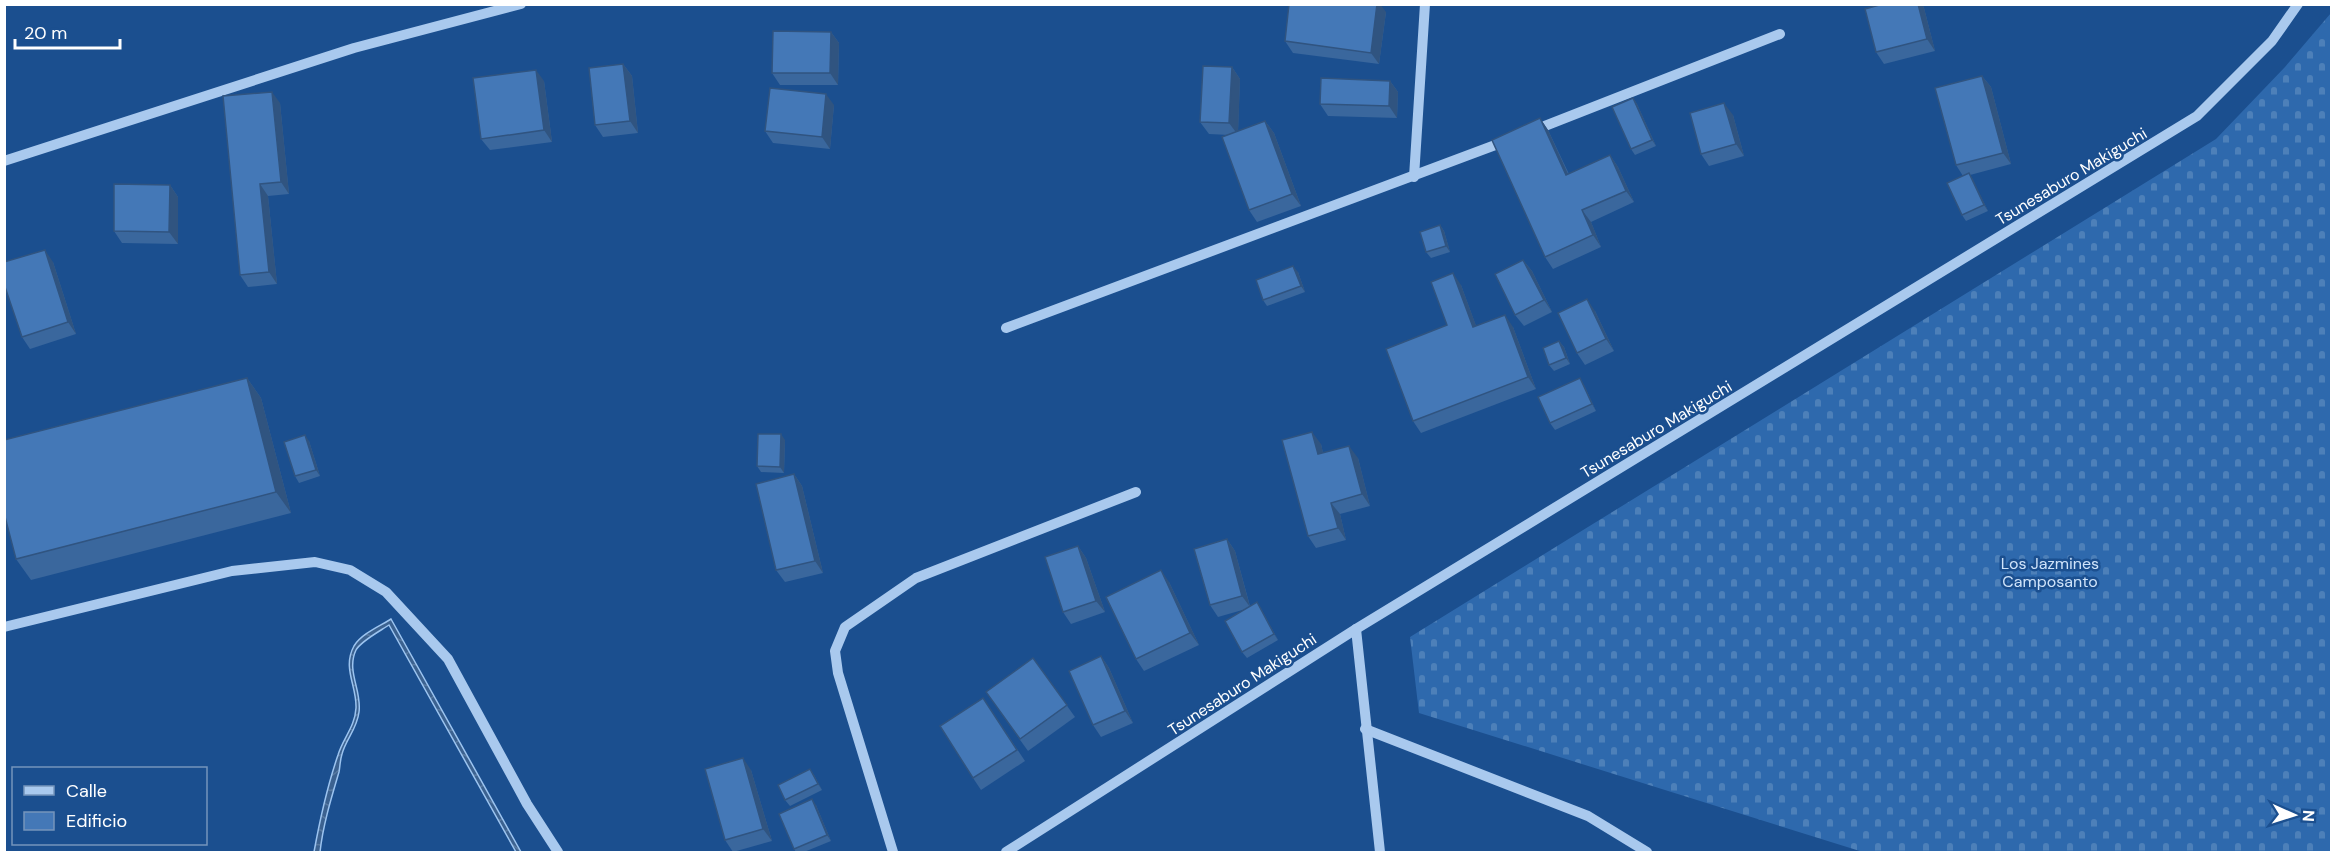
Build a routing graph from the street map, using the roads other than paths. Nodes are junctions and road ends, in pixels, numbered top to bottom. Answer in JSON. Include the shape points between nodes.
{"nodes":[{"id":1,"x":521,"y":4,"type":"edge"},
{"id":2,"x":1425,"y":4,"type":"edge"},
{"id":3,"x":2298,"y":4,"type":"edge"},
{"id":4,"x":1780,"y":34,"type":"dead end"},
{"id":5,"x":1525,"y":133,"type":"edge"},
{"id":6,"x":1514,"y":138,"type":"edge"},
{"id":7,"x":4,"y":161,"type":"edge"},
{"id":8,"x":1414,"y":177,"type":"junction"},
{"id":9,"x":1006,"y":328,"type":"dead end"},
{"id":10,"x":1136,"y":492,"type":"dead end"},
{"id":11,"x":4,"y":627,"type":"edge"},
{"id":12,"x":1356,"y":629,"type":"junction"},
{"id":13,"x":1365,"y":729,"type":"junction"},
{"id":14,"x":558,"y":852,"type":"edge"},
{"id":15,"x":893,"y":852,"type":"edge"},
{"id":16,"x":1006,"y":852,"type":"edge"},
{"id":17,"x":1380,"y":852,"type":"edge"},
{"id":18,"x":1647,"y":852,"type":"edge"}],
"edges":[{"from":1,"to":7,"type":"street","via":[[354,48]]},
{"from":2,"to":8,"type":"street"},
{"from":3,"to":12,"type":"street","name":"Tsunesaburo Makiguchi","via":[[2272,41],[2197,116]]},
{"from":4,"to":5,"type":"street"},
{"from":6,"to":8,"type":"street"},
{"from":8,"to":9,"type":"street"},
{"from":10,"to":15,"type":"street","via":[[916,578],[845,627],[836,651],[838,674]]},
{"from":11,"to":14,"type":"street","via":[[232,572],[315,562],[350,570],[386,592],[448,659],[527,804]]},
{"from":12,"to":13,"type":"street"},
{"from":12,"to":16,"type":"street","name":"Tsunesaburo Makiguchi"},
{"from":13,"to":17,"type":"street"},
{"from":13,"to":18,"type":"street","via":[[1588,816]]}]}
